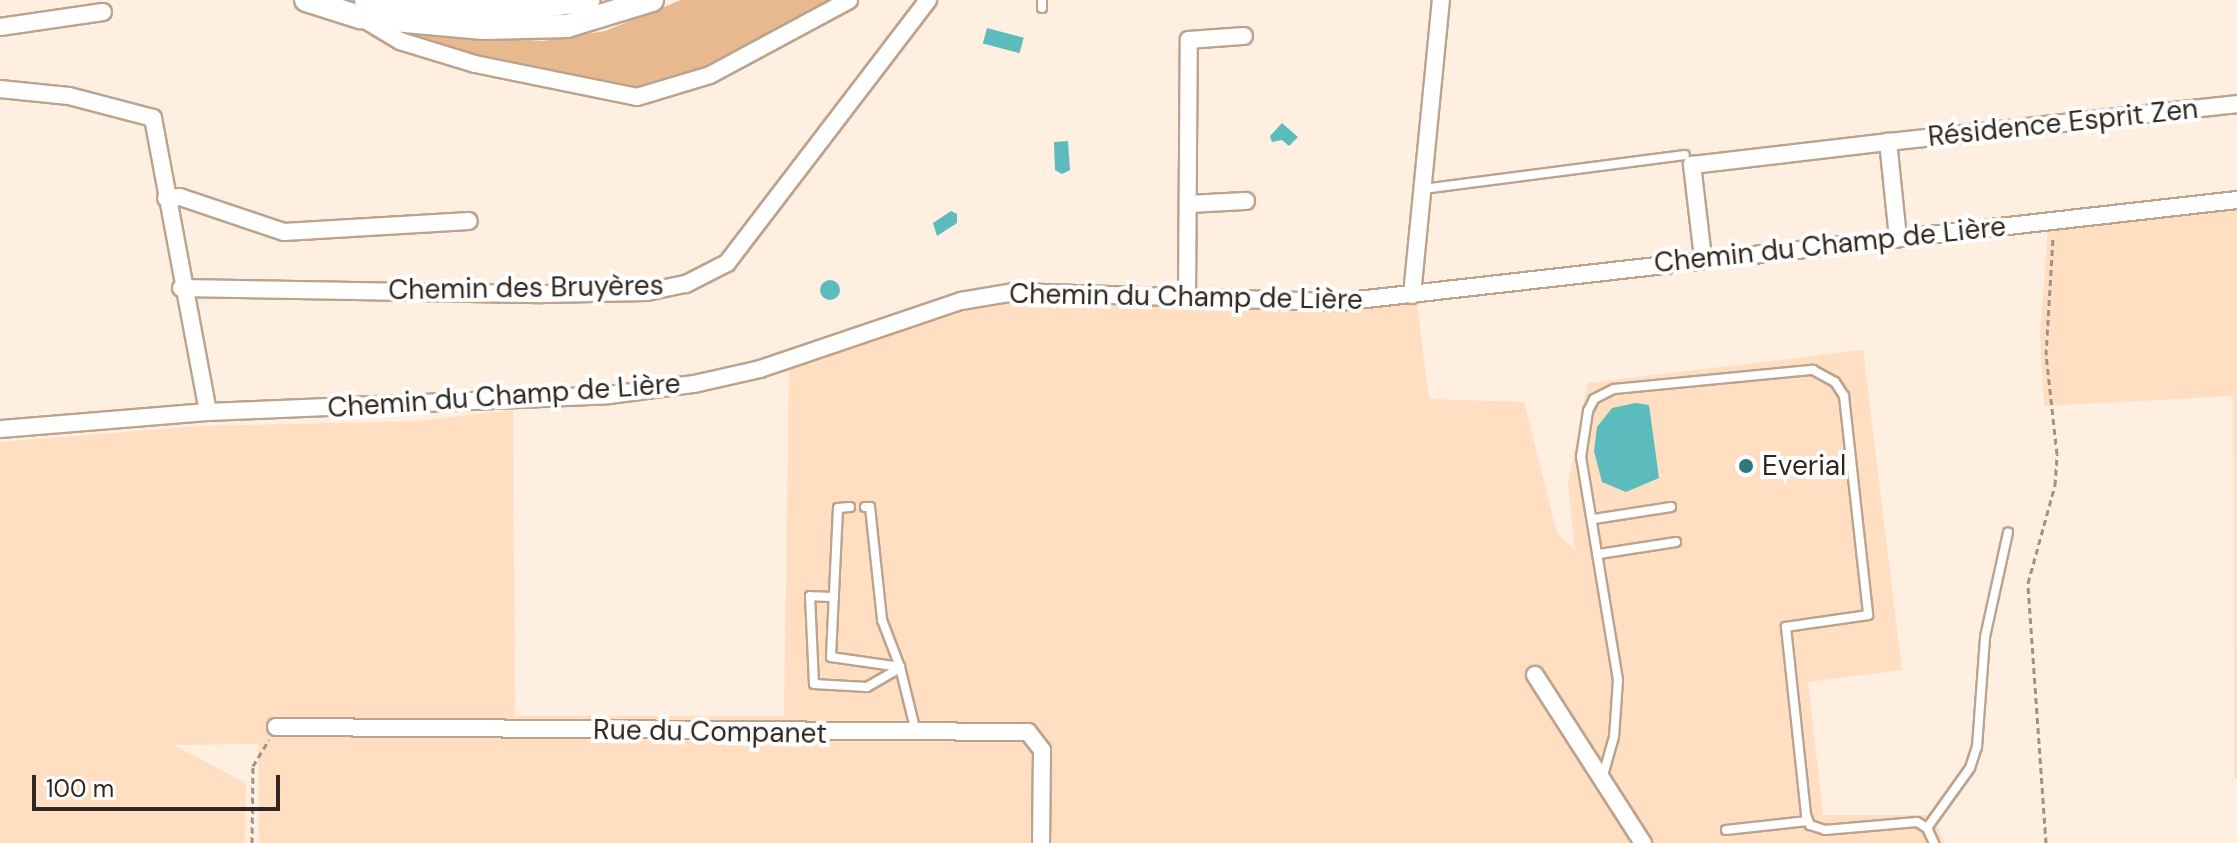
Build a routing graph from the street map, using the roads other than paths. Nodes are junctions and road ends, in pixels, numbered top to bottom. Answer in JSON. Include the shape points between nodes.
{"nodes":[{"id":1,"x":588,"y":0,"type":"edge"},
{"id":2,"x":628,"y":0,"type":"edge"},
{"id":3,"x":652,"y":0,"type":"edge"},
{"id":4,"x":849,"y":0,"type":"edge"},
{"id":5,"x":928,"y":0,"type":"edge"},
{"id":6,"x":1441,"y":0,"type":"edge"},
{"id":7,"x":324,"y":2,"type":"edge"},
{"id":8,"x":363,"y":9,"type":"edge"},
{"id":9,"x":103,"y":12,"type":"dead end"},
{"id":10,"x":0,"y":27,"type":"edge"},
{"id":11,"x":1244,"y":36,"type":"dead end"},
{"id":12,"x":0,"y":89,"type":"edge"},
{"id":13,"x":2237,"y":104,"type":"edge"},
{"id":14,"x":1888,"y":142,"type":"junction"},
{"id":15,"x":1685,"y":155,"type":"dead end"},
{"id":16,"x":1423,"y":189,"type":"junction"},
{"id":17,"x":166,"y":198,"type":"junction"},
{"id":18,"x":2237,"y":200,"type":"edge"},
{"id":19,"x":1246,"y":201,"type":"dead end"},
{"id":20,"x":1188,"y":204,"type":"junction"},
{"id":21,"x":469,"y":221,"type":"dead end"},
{"id":22,"x":1898,"y":238,"type":"junction"},
{"id":23,"x":1703,"y":258,"type":"junction"},
{"id":24,"x":181,"y":288,"type":"junction"},
{"id":25,"x":1187,"y":295,"type":"junction"},
{"id":26,"x":1412,"y":295,"type":"junction"},
{"id":27,"x":208,"y":412,"type":"junction"},
{"id":28,"x":0,"y":429,"type":"edge"},
{"id":29,"x":850,"y":507,"type":"dead end"},
{"id":30,"x":865,"y":507,"type":"dead end"},
{"id":31,"x":1671,"y":507,"type":"dead end"},
{"id":32,"x":1594,"y":519,"type":"junction"},
{"id":33,"x":2008,"y":532,"type":"dead end"},
{"id":34,"x":1676,"y":542,"type":"dead end"},
{"id":35,"x":1599,"y":554,"type":"junction"},
{"id":36,"x":834,"y":597,"type":"junction"},
{"id":37,"x":900,"y":667,"type":"junction"},
{"id":38,"x":1535,"y":675,"type":"dead end"},
{"id":39,"x":276,"y":727,"type":"road end"},
{"id":40,"x":916,"y":733,"type":"junction"},
{"id":41,"x":1602,"y":779,"type":"junction"},
{"id":42,"x":1808,"y":821,"type":"junction"},
{"id":43,"x":1927,"y":828,"type":"junction"},
{"id":44,"x":1726,"y":830,"type":"dead end"},
{"id":45,"x":1041,"y":843,"type":"edge"},
{"id":46,"x":1643,"y":843,"type":"edge"},
{"id":47,"x":1934,"y":843,"type":"edge"}],
"edges":[{"from":1,"to":8,"type":"main road","via":[[522,9]]},
{"from":2,"to":7,"type":"lane","via":[[565,17],[498,20]]},
{"from":3,"to":8,"type":"main road","via":[[567,26],[412,25]]},
{"from":4,"to":8,"type":"street","via":[[710,75],[637,97],[475,64],[400,41]]},
{"from":5,"to":24,"type":"street","name":"Chemin des Bruyères","via":[[727,263],[686,284],[647,292],[542,294]]},
{"from":6,"to":16,"type":"street"},
{"from":7,"to":8,"type":"main road"},
{"from":9,"to":10,"type":"street"},
{"from":11,"to":20,"type":"street","via":[[1189,40]]},
{"from":12,"to":17,"type":"street","via":[[69,96],[153,118]]},
{"from":13,"to":14,"type":"street","name":"Résidence Esprit Zen"},
{"from":14,"to":22,"type":"street","name":"Résidence Esprit Zen"},
{"from":14,"to":23,"type":"street","name":"Résidence Esprit Zen","via":[[1692,165]]},
{"from":15,"to":16,"type":"lane"},
{"from":16,"to":26,"type":"street"},
{"from":17,"to":21,"type":"street","via":[[180,197],[284,232]]},
{"from":17,"to":24,"type":"street"},
{"from":18,"to":22,"type":"street","name":"Chemin du Champ de Lière"},
{"from":19,"to":20,"type":"street"},
{"from":20,"to":25,"type":"street"},
{"from":22,"to":23,"type":"street","name":"Chemin du Champ de Lière"},
{"from":23,"to":26,"type":"street","name":"Chemin du Champ de Lière"},
{"from":24,"to":27,"type":"street"},
{"from":25,"to":26,"type":"street","name":"Chemin du Champ de Lière","via":[[1340,302]]},
{"from":25,"to":27,"type":"street","name":"Chemin du Champ de Lière","via":[[1014,292],[961,301],[760,369],[609,395]]},
{"from":27,"to":28,"type":"street","name":"Chemin du Champ de Lière"},
{"from":29,"to":36,"type":"lane","via":[[838,508]]},
{"from":30,"to":37,"type":"lane","via":[[870,507],[882,620]]},
{"from":31,"to":32,"type":"lane"},
{"from":32,"to":35,"type":"lane"},
{"from":32,"to":42,"type":"lane","via":[[1581,457],[1588,411],[1605,392],[1813,370],[1835,382],[1844,396],[1868,615],[1786,627]]},
{"from":33,"to":43,"type":"lane","via":[[1985,637],[1977,747],[1970,768]]},
{"from":34,"to":35,"type":"lane"},
{"from":35,"to":41,"type":"lane","via":[[1618,680],[1614,737]]},
{"from":36,"to":37,"type":"lane","via":[[831,657]]},
{"from":36,"to":37,"type":"lane","via":[[810,596],[814,684],[867,687]]},
{"from":37,"to":40,"type":"lane"},
{"from":38,"to":41,"type":"street"},
{"from":39,"to":40,"type":"street","name":"Rue du Companet"},
{"from":40,"to":45,"type":"street","name":"Rue du Companet","via":[[1028,732],[1042,750]]},
{"from":41,"to":46,"type":"street"},
{"from":42,"to":43,"type":"lane","via":[[1825,830],[1905,821]]},
{"from":42,"to":44,"type":"lane"},
{"from":43,"to":47,"type":"lane"}]}
